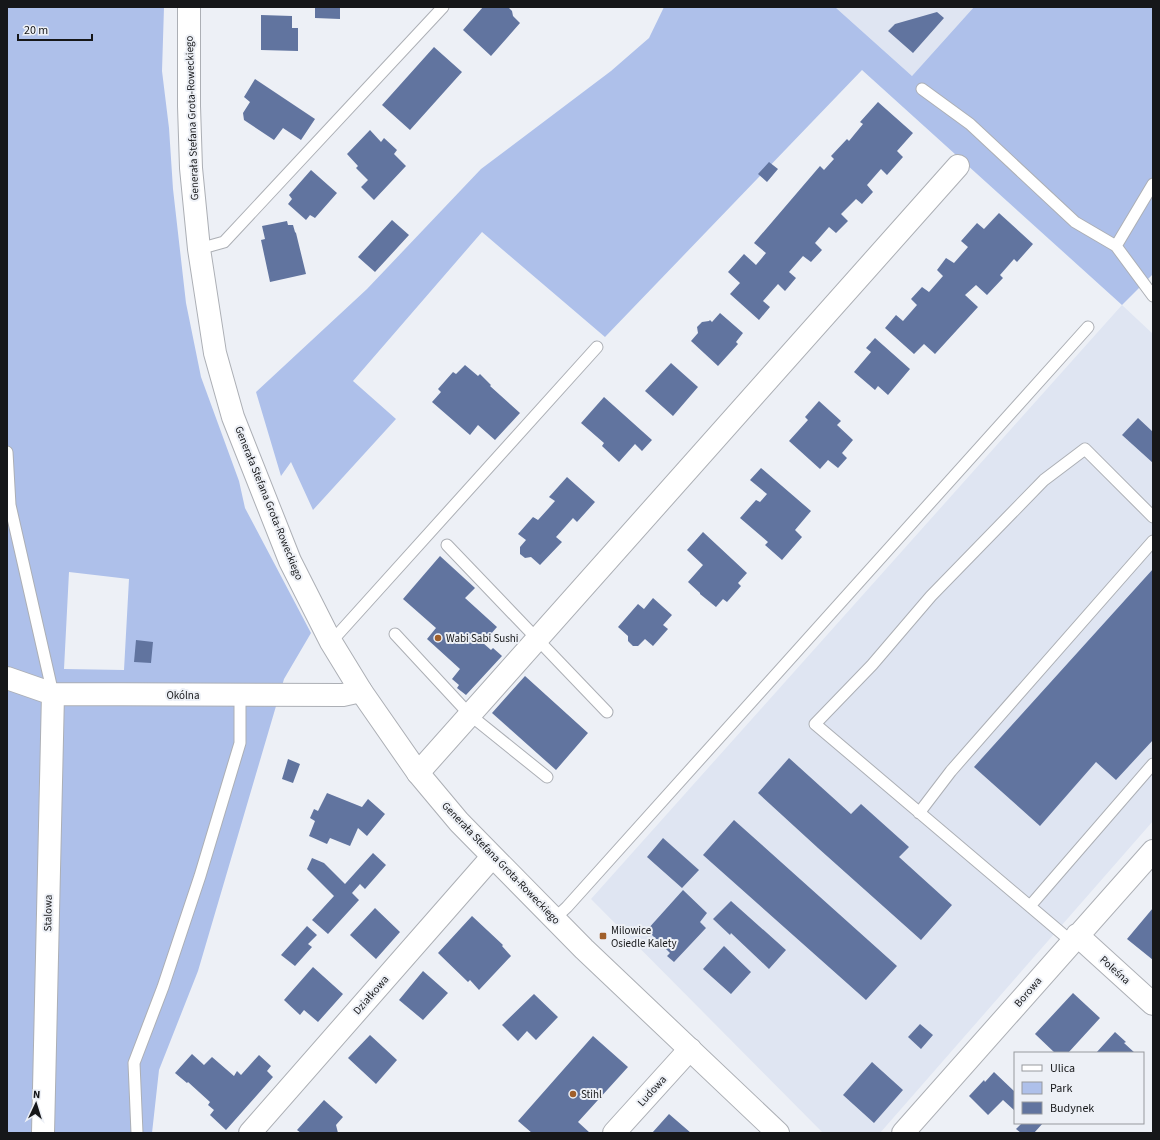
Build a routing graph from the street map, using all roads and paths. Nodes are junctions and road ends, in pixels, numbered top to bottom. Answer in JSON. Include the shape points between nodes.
{"nodes":[{"id":1,"x":189,"y":7,"type":"edge"},
{"id":2,"x":443,"y":7,"type":"edge"},
{"id":3,"x":922,"y":88,"type":"dead end"},
{"id":4,"x":958,"y":166,"type":"dead end"},
{"id":5,"x":1153,"y":184,"type":"edge"},
{"id":6,"x":1116,"y":246,"type":"junction"},
{"id":7,"x":199,"y":249,"type":"junction"},
{"id":8,"x":1153,"y":296,"type":"edge"},
{"id":9,"x":1088,"y":327,"type":"dead end"},
{"id":10,"x":597,"y":347,"type":"dead end"},
{"id":11,"x":7,"y":452,"type":"edge"},
{"id":12,"x":1153,"y":517,"type":"edge"},
{"id":13,"x":1153,"y":541,"type":"edge"},
{"id":14,"x":447,"y":545,"type":"dead end"},
{"id":15,"x":395,"y":634,"type":"dead end"},
{"id":16,"x":538,"y":639,"type":"junction"},
{"id":17,"x":331,"y":642,"type":"junction"},
{"id":18,"x":7,"y":678,"type":"edge"},
{"id":19,"x":361,"y":691,"type":"junction"},
{"id":20,"x":53,"y":694,"type":"junction"},
{"id":21,"x":240,"y":695,"type":"junction"},
{"id":22,"x":607,"y":712,"type":"dead end"},
{"id":23,"x":470,"y":715,"type":"junction"},
{"id":24,"x":1153,"y":764,"type":"edge"},
{"id":25,"x":418,"y":773,"type":"junction"},
{"id":26,"x":547,"y":777,"type":"dead end"},
{"id":27,"x":919,"y":813,"type":"junction"},
{"id":28,"x":1153,"y":851,"type":"edge"},
{"id":29,"x":492,"y":857,"type":"junction"},
{"id":30,"x":1030,"y":906,"type":"junction"},
{"id":31,"x":554,"y":919,"type":"junction"},
{"id":32,"x":1075,"y":938,"type":"junction"},
{"id":33,"x":1153,"y":1004,"type":"edge"},
{"id":34,"x":690,"y":1049,"type":"junction"},
{"id":35,"x":43,"y":1133,"type":"edge"},
{"id":36,"x":137,"y":1133,"type":"edge"},
{"id":37,"x":250,"y":1133,"type":"edge"},
{"id":38,"x":614,"y":1133,"type":"edge"},
{"id":39,"x":778,"y":1133,"type":"edge"},
{"id":40,"x":903,"y":1133,"type":"edge"}],
"edges":[{"from":1,"to":7,"type":"street","name":"Generała Stefana Grota-Roweckiego","via":[[191,168]]},
{"from":2,"to":7,"type":"lane","via":[[224,242]]},
{"from":3,"to":6,"type":"lane","via":[[970,124],[1075,222]]},
{"from":4,"to":16,"type":"street"},
{"from":5,"to":6,"type":"lane"},
{"from":6,"to":8,"type":"lane"},
{"from":7,"to":17,"type":"street","name":"Generała Stefana Grota-Roweckiego","via":[[215,353],[233,417],[290,561]]},
{"from":9,"to":31,"type":"lane"},
{"from":10,"to":17,"type":"lane"},
{"from":11,"to":20,"type":"lane","via":[[10,505]]},
{"from":12,"to":27,"type":"lane","via":[[1085,449],[1044,480],[931,596],[872,665],[815,724]]},
{"from":13,"to":27,"type":"lane","via":[[951,771]]},
{"from":14,"to":16,"type":"lane"},
{"from":15,"to":23,"type":"lane"},
{"from":16,"to":22,"type":"lane"},
{"from":16,"to":23,"type":"street"},
{"from":17,"to":19,"type":"street","name":"Generała Stefana Grota-Roweckiego"},
{"from":18,"to":20,"type":"street","name":"Okólna"},
{"from":19,"to":21,"type":"street","name":"Okólna","via":[[343,696]]},
{"from":19,"to":25,"type":"street","name":"Generała Stefana Grota-Roweckiego"},
{"from":20,"to":21,"type":"street","name":"Okólna"},
{"from":20,"to":35,"type":"street","name":"Stalowa"},
{"from":21,"to":36,"type":"lane","via":[[240,743],[166,980],[134,1062]]},
{"from":23,"to":25,"type":"street"},
{"from":23,"to":26,"type":"lane"},
{"from":24,"to":30,"type":"lane"},
{"from":25,"to":29,"type":"street","name":"Generała Stefana Grota-Roweckiego"},
{"from":27,"to":30,"type":"lane"},
{"from":28,"to":32,"type":"street","name":"Borowa"},
{"from":29,"to":31,"type":"street","name":"Generała Stefana Grota-Roweckiego"},
{"from":29,"to":37,"type":"street","name":"Działkowa"},
{"from":30,"to":32,"type":"lane"},
{"from":31,"to":34,"type":"street","name":"Generała Stefana Grota-Roweckiego"},
{"from":32,"to":33,"type":"street","name":"Poleśna"},
{"from":32,"to":40,"type":"street","name":"Borowa"},
{"from":34,"to":38,"type":"street","name":"Ludowa"},
{"from":34,"to":39,"type":"street","name":"Generała Stefana Grota-Roweckiego"}]}
